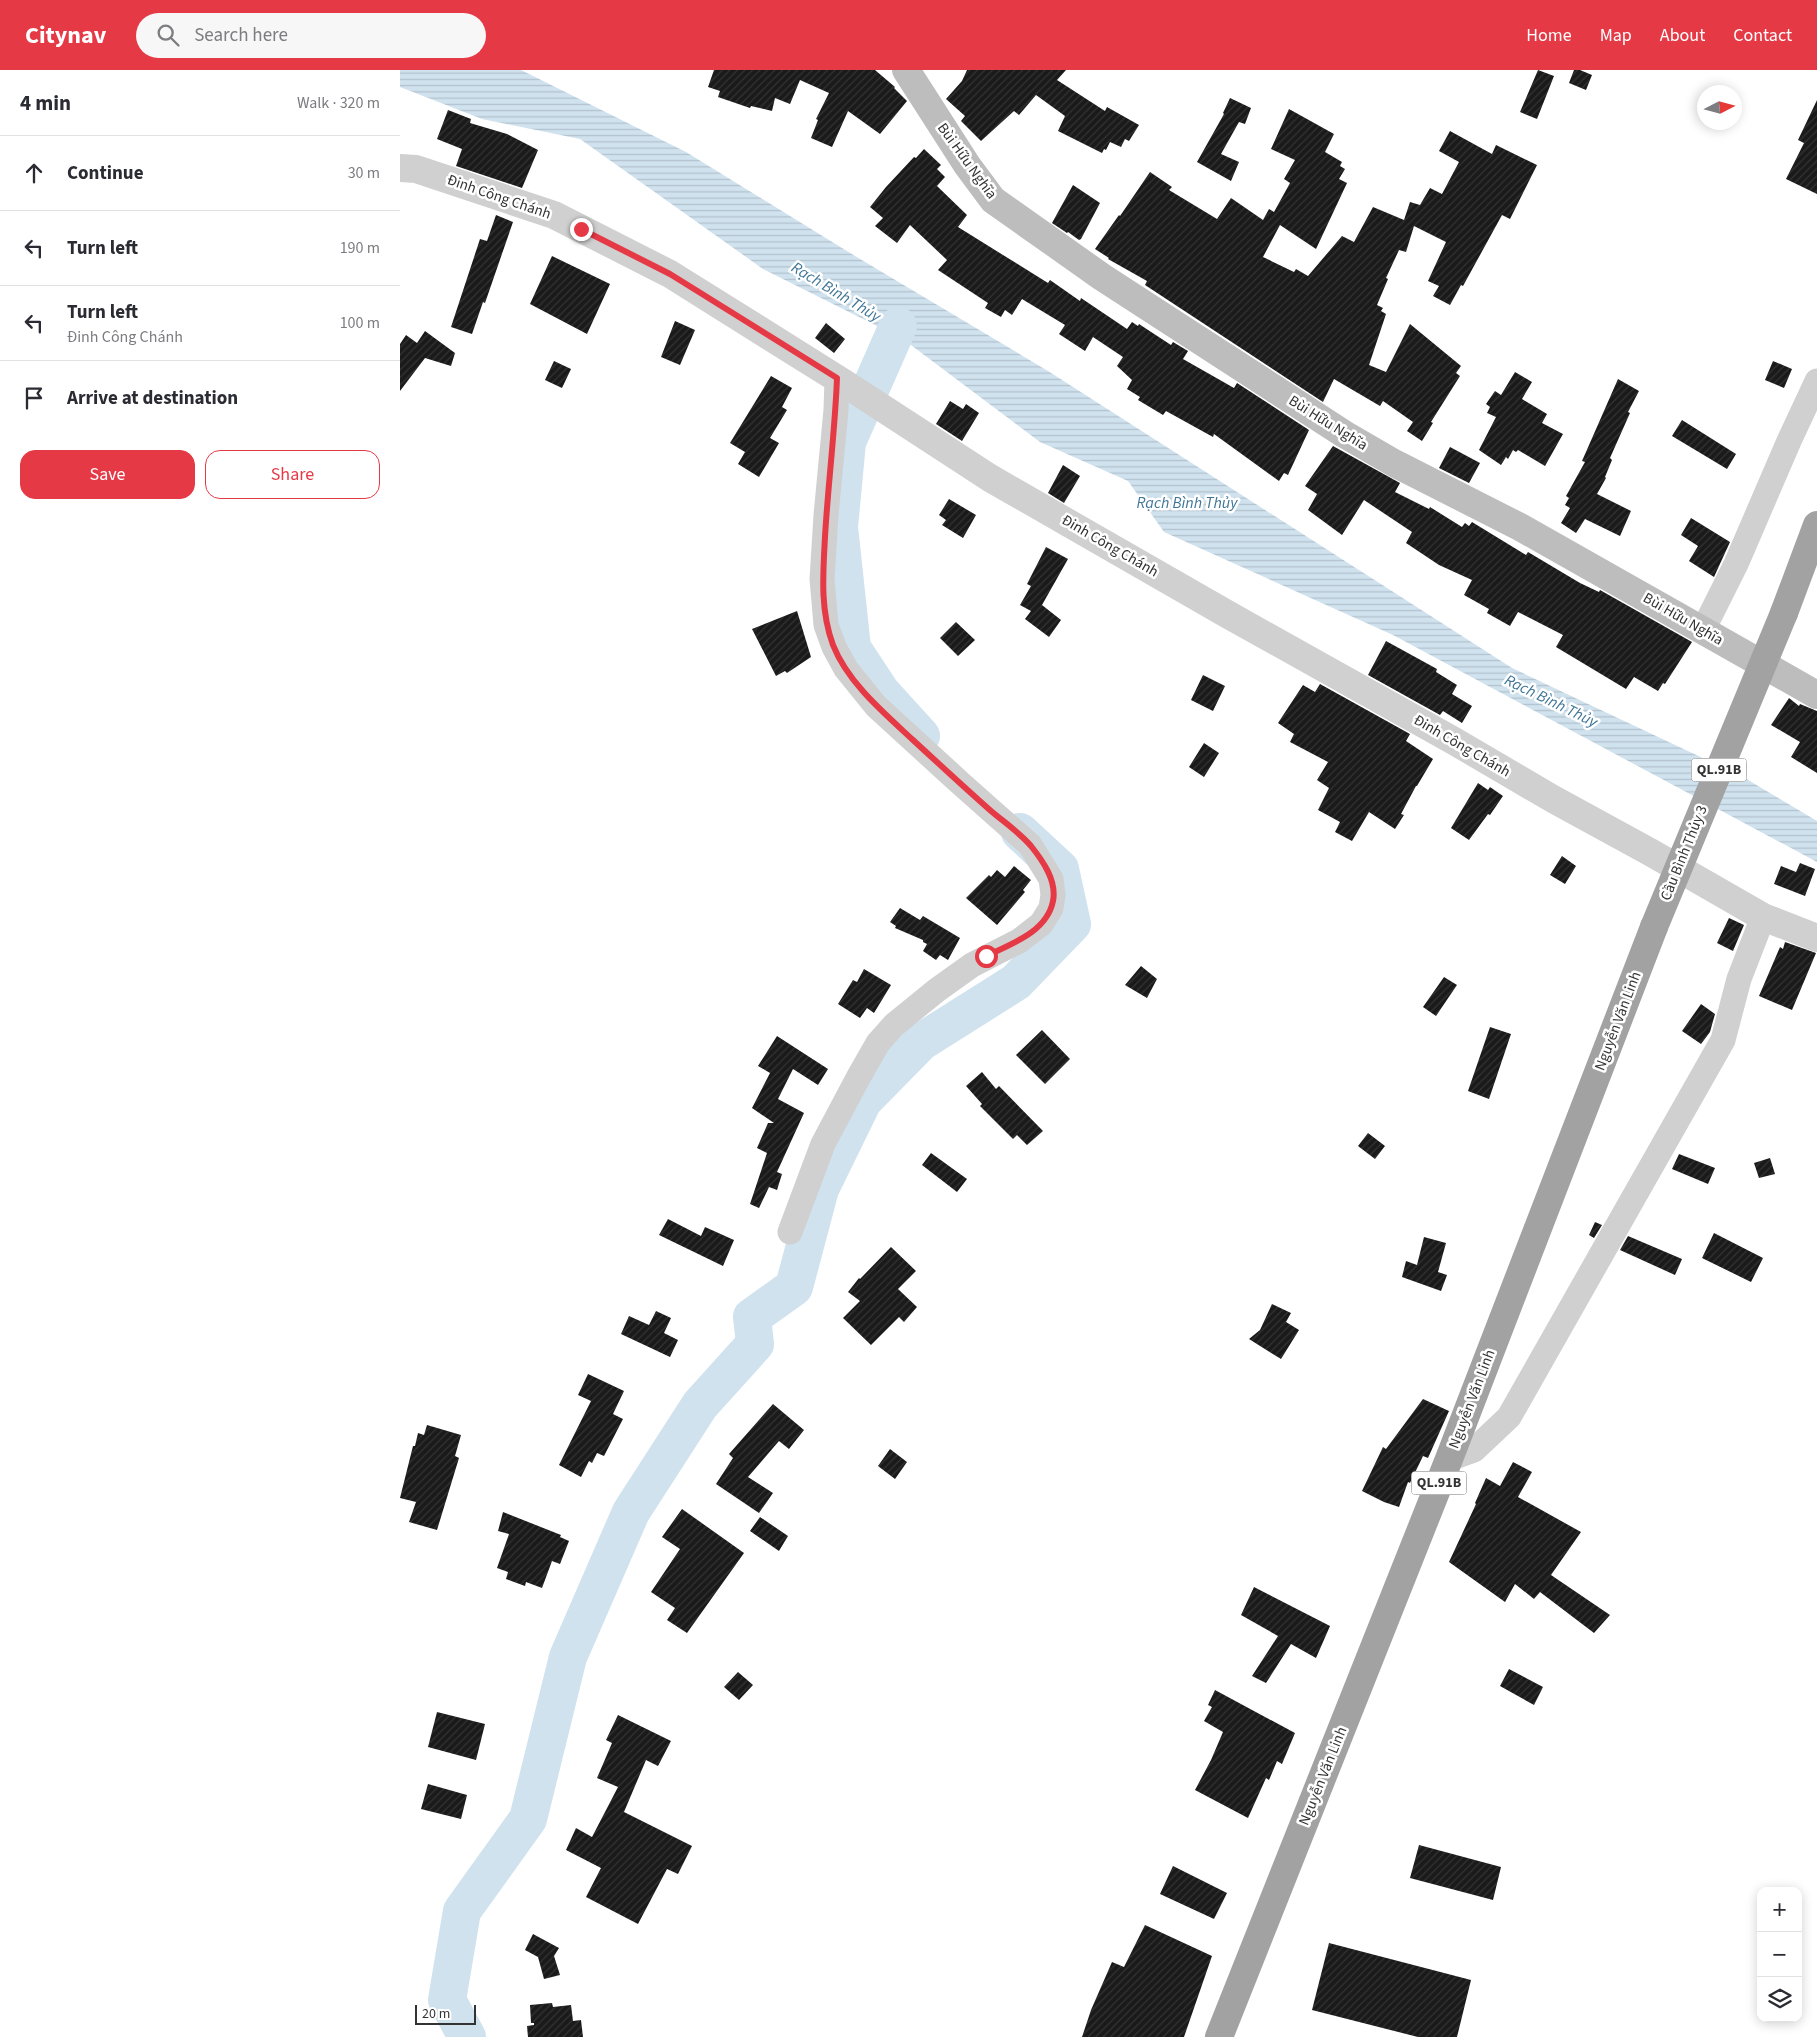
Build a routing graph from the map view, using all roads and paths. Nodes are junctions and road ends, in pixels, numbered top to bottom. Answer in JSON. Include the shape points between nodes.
{"nodes":[{"id":1,"x":906,"y":70,"type":"edge"},
{"id":2,"x":400,"y":168,"type":"edge"},
{"id":3,"x":841,"y":381,"type":"junction"},
{"id":4,"x":1817,"y":381,"type":"edge"},
{"id":5,"x":1817,"y":525,"type":"edge"},
{"id":6,"x":1703,"y":630,"type":"junction"},
{"id":7,"x":1817,"y":695,"type":"edge"},
{"id":8,"x":1763,"y":917,"type":"junction"},
{"id":9,"x":1654,"y":927,"type":"joint"},
{"id":10,"x":1817,"y":938,"type":"edge"},
{"id":11,"x":790,"y":1232,"type":"dead end"},
{"id":12,"x":1449,"y":1458,"type":"junction"},
{"id":13,"x":1219,"y":2037,"type":"edge"}],
"edges":[{"from":1,"to":6,"type":"main road","name":"Bùi Hữu Nghĩa","via":[[993,200],[1086,266],[1344,434],[1520,527]]},
{"from":2,"to":3,"type":"street","name":"Đinh Công Chánh","via":[[416,169],[554,215],[670,274]]},
{"from":3,"to":8,"type":"street","name":"Đinh Công Chánh","via":[[999,483]]},
{"from":3,"to":11,"type":"street","via":[[822,579],[826,625],[834,647],[846,669],[876,706],[1030,845],[1051,879],[1054,895],[1051,908],[1041,924],[1019,941],[972,965],[937,990],[878,1043],[823,1144]]},
{"from":4,"to":6,"type":"street","via":[[1736,564]]},
{"from":5,"to":9,"type":"highway","name":"Cầu Bình Thủy 3","number":"QL.91B","bridge":true},
{"from":6,"to":7,"type":"main road","name":"Bùi Hữu Nghĩa"},
{"from":8,"to":10,"type":"street","name":"Đinh Công Chánh"},
{"from":8,"to":12,"type":"street","via":[[1739,979],[1723,1040],[1509,1416],[1474,1450]]},
{"from":9,"to":12,"type":"highway","name":"Nguyễn Văn Linh","number":"QL.91B"},
{"from":12,"to":13,"type":"highway","name":"Nguyễn Văn Linh","number":"QL.91B"}]}
